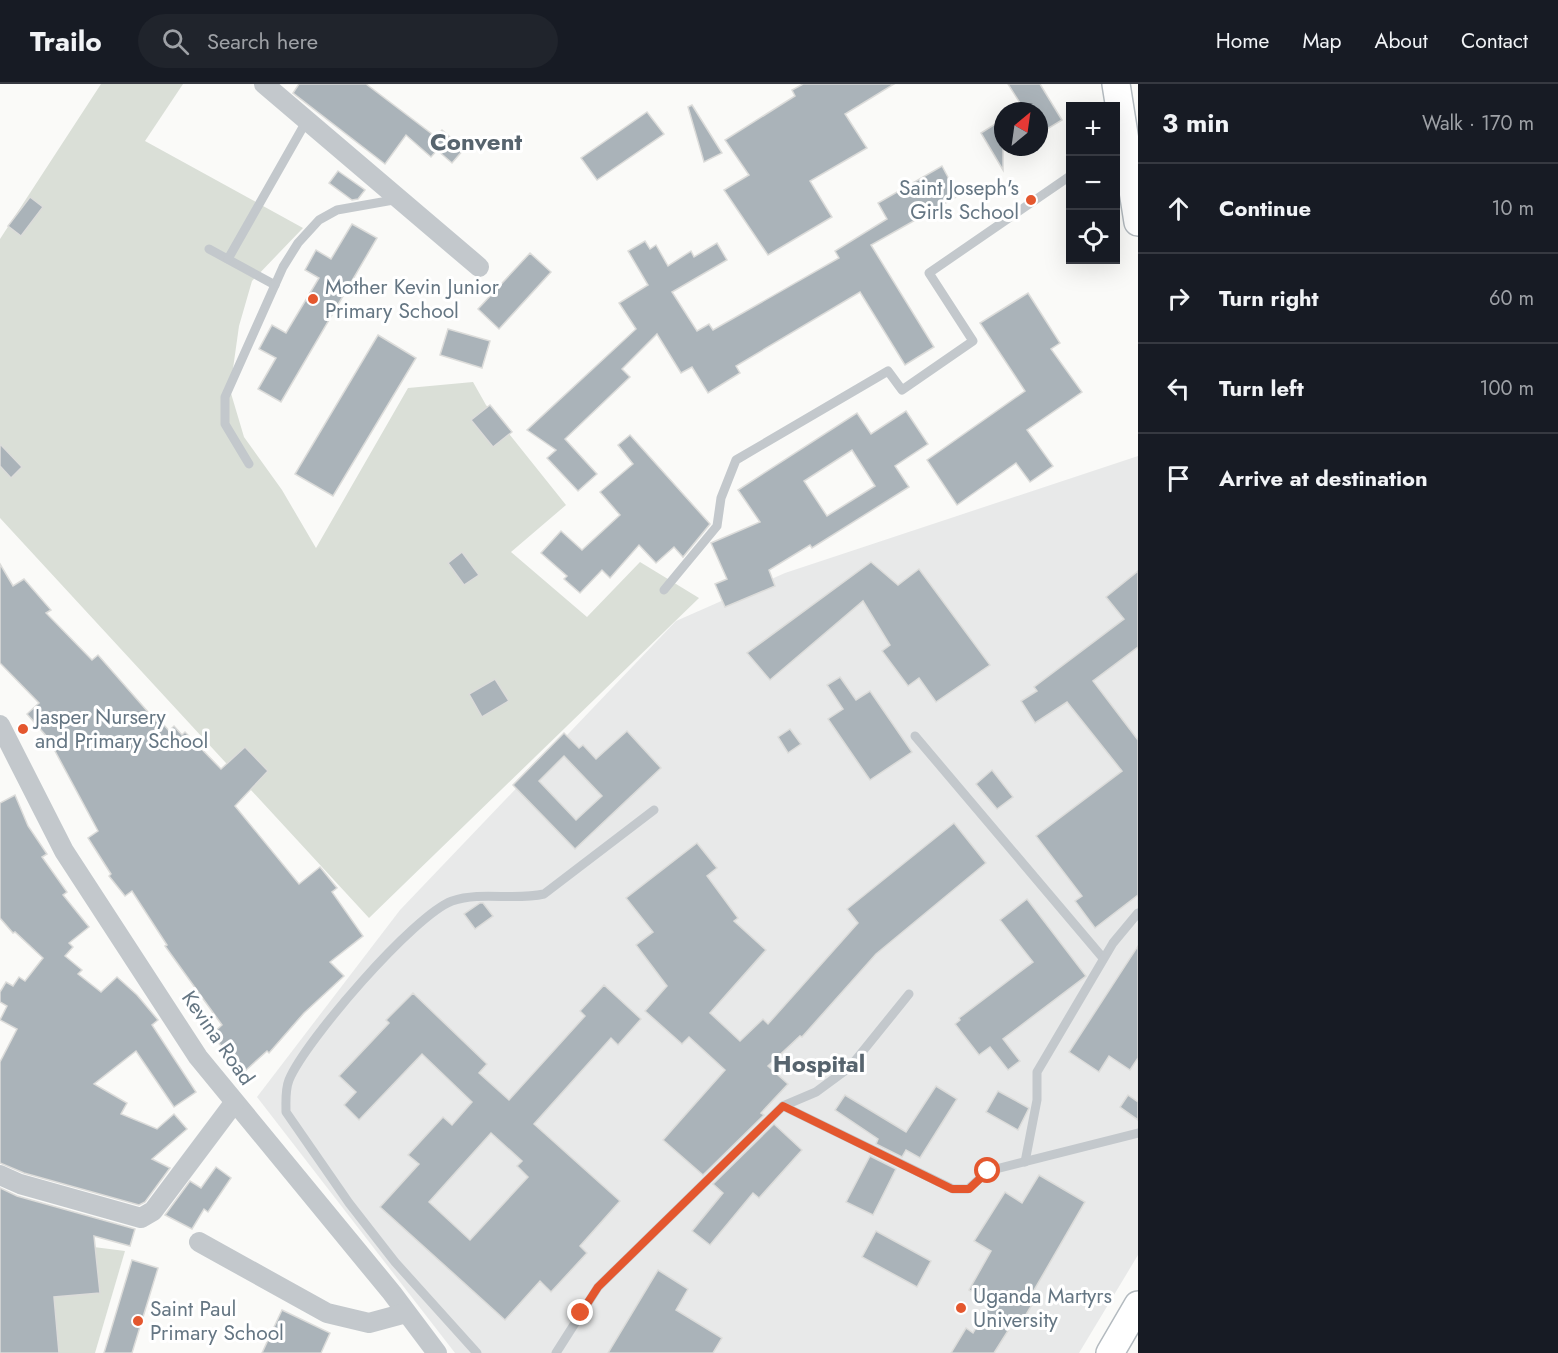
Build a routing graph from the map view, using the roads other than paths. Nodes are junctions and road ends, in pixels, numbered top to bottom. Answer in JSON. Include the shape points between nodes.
{"nodes":[{"id":1,"x":264,"y":84,"type":"edge"},
{"id":2,"x":1116,"y":84,"type":"edge"},
{"id":3,"x":1117,"y":102,"type":"edge"},
{"id":4,"x":307,"y":120,"type":"junction"},
{"id":5,"x":1120,"y":143,"type":"edge"},
{"id":6,"x":1066,"y":179,"type":"edge"},
{"id":7,"x":401,"y":199,"type":"junction"},
{"id":8,"x":1137,"y":205,"type":"edge"},
{"id":9,"x":208,"y":249,"type":"dead end"},
{"id":10,"x":228,"y":259,"type":"junction"},
{"id":11,"x":479,"y":267,"type":"dead end"},
{"id":12,"x":275,"y":285,"type":"junction"},
{"id":13,"x":249,"y":464,"type":"dead end"},
{"id":14,"x":664,"y":590,"type":"dead end"},
{"id":15,"x":0,"y":725,"type":"edge"},
{"id":16,"x":915,"y":736,"type":"dead end"},
{"id":17,"x":654,"y":810,"type":"dead end"},
{"id":18,"x":1138,"y":913,"type":"edge"},
{"id":19,"x":1103,"y":958,"type":"junction"},
{"id":20,"x":909,"y":994,"type":"dead end"},
{"id":21,"x":234,"y":1103,"type":"junction"},
{"id":22,"x":783,"y":1106,"type":"junction"},
{"id":23,"x":1138,"y":1133,"type":"edge"},
{"id":24,"x":1025,"y":1162,"type":"junction"},
{"id":25,"x":0,"y":1175,"type":"edge"},
{"id":26,"x":199,"y":1242,"type":"dead end"},
{"id":27,"x":1138,"y":1305,"type":"edge"},
{"id":28,"x":406,"y":1312,"type":"junction"},
{"id":29,"x":1117,"y":1346,"type":"edge"},
{"id":30,"x":437,"y":1353,"type":"edge"},
{"id":31,"x":477,"y":1353,"type":"edge"},
{"id":32,"x":556,"y":1353,"type":"edge"}],
"edges":[{"from":1,"to":4,"type":"street"},
{"from":2,"to":3,"type":"main road"},
{"from":4,"to":7,"type":"street"},
{"from":4,"to":10,"type":"lane"},
{"from":5,"to":8,"type":"main road"},
{"from":6,"to":14,"type":"lane","via":[[929,273],[973,341],[902,390],[888,371],[736,460],[721,498],[717,526]]},
{"from":7,"to":11,"type":"street"},
{"from":7,"to":12,"type":"lane","via":[[337,210],[319,220],[298,243]]},
{"from":9,"to":10,"type":"lane"},
{"from":10,"to":12,"type":"lane"},
{"from":12,"to":13,"type":"lane","via":[[225,398],[225,424]]},
{"from":15,"to":21,"type":"street","name":"Kevina Road","via":[[64,851],[198,1057]]},
{"from":16,"to":19,"type":"lane"},
{"from":17,"to":31,"type":"lane","via":[[544,894],[465,899],[440,908],[393,947],[332,1016],[289,1080],[286,1112],[395,1262]]},
{"from":18,"to":19,"type":"lane"},
{"from":19,"to":24,"type":"lane","via":[[1036,1072],[1037,1100]]},
{"from":20,"to":22,"type":"lane","via":[[850,1067],[816,1092]]},
{"from":21,"to":25,"type":"street","via":[[153,1210],[141,1218]]},
{"from":21,"to":28,"type":"street","name":"Kevina Road"},
{"from":22,"to":24,"type":"lane","via":[[952,1189],[969,1189],[988,1171]]},
{"from":22,"to":32,"type":"lane","via":[[598,1287]]},
{"from":23,"to":24,"type":"lane"},
{"from":26,"to":28,"type":"street","via":[[327,1313],[369,1323]]},
{"from":27,"to":29,"type":"main road"},
{"from":28,"to":30,"type":"street","name":"Kevina Road"}]}
